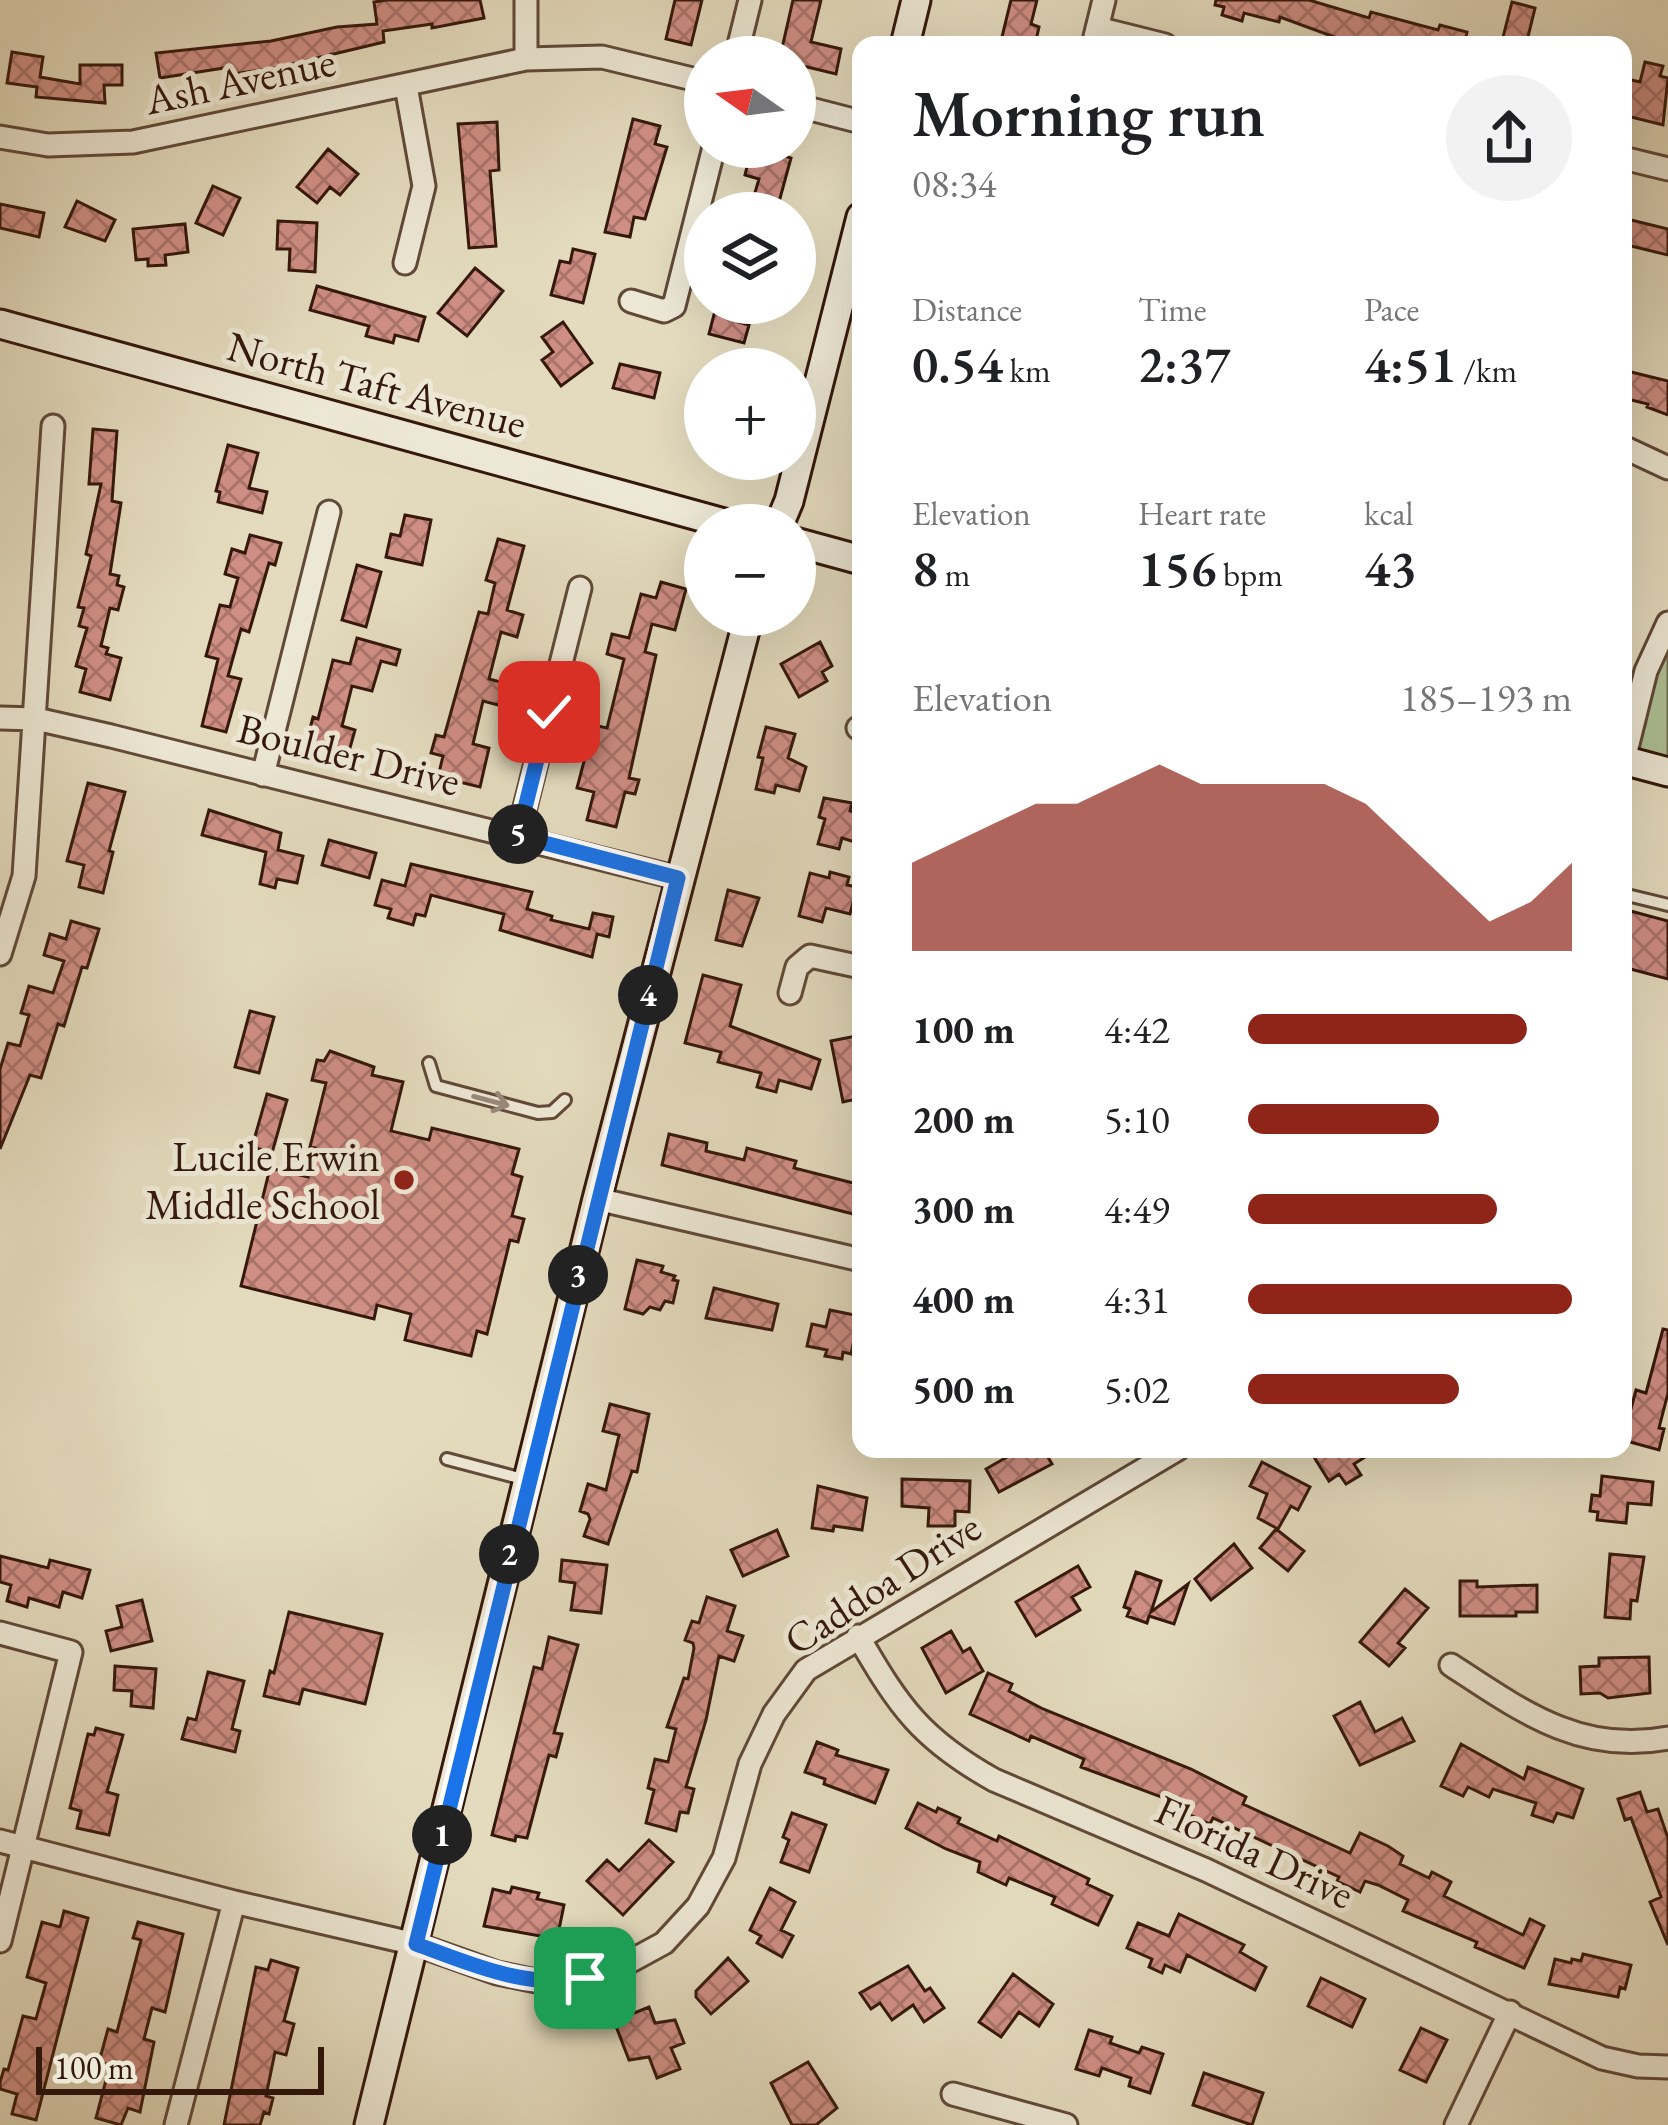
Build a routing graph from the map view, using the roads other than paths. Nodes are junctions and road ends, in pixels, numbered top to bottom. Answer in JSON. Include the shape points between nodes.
{"nodes":[{"id":1,"x":526,"y":0,"type":"edge"},
{"id":2,"x":750,"y":0,"type":"edge"},
{"id":3,"x":916,"y":0,"type":"edge"},
{"id":4,"x":1104,"y":0,"type":"edge"},
{"id":5,"x":741,"y":36,"type":"edge"},
{"id":6,"x":906,"y":36,"type":"edge"},
{"id":7,"x":1095,"y":36,"type":"edge"},
{"id":8,"x":526,"y":59,"type":"junction"},
{"id":9,"x":684,"y":77,"type":"edge"},
{"id":10,"x":406,"y":86,"type":"junction"},
{"id":11,"x":816,"y":110,"type":"edge"},
{"id":12,"x":852,"y":120,"type":"edge"},
{"id":13,"x":0,"y":137,"type":"edge"},
{"id":14,"x":1632,"y":160,"type":"edge"},
{"id":15,"x":709,"y":168,"type":"edge"},
{"id":16,"x":1668,"y":169,"type":"edge"},
{"id":17,"x":852,"y":252,"type":"edge"},
{"id":18,"x":405,"y":263,"type":"dead end"},
{"id":19,"x":631,"y":301,"type":"dead end"},
{"id":20,"x":0,"y":324,"type":"edge"},
{"id":21,"x":53,"y":426,"type":"dead end"},
{"id":22,"x":1632,"y":451,"type":"edge"},
{"id":23,"x":1668,"y":468,"type":"edge"},
{"id":24,"x":788,"y":504,"type":"edge"},
{"id":25,"x":328,"y":512,"type":"dead end"},
{"id":26,"x":684,"y":512,"type":"edge"},
{"id":27,"x":816,"y":548,"type":"edge"},
{"id":28,"x":852,"y":558,"type":"edge"},
{"id":29,"x":580,"y":588,"type":"dead end"},
{"id":30,"x":1668,"y":623,"type":"edge"},
{"id":31,"x":743,"y":636,"type":"edge"},
{"id":32,"x":0,"y":718,"type":"edge"},
{"id":33,"x":36,"y":719,"type":"junction"},
{"id":34,"x":1632,"y":725,"type":"edge"},
{"id":35,"x":1632,"y":762,"type":"edge"},
{"id":36,"x":1668,"y":772,"type":"edge"},
{"id":37,"x":263,"y":775,"type":"junction"},
{"id":38,"x":518,"y":836,"type":"junction"},
{"id":39,"x":678,"y":878,"type":"junction"},
{"id":40,"x":1632,"y":896,"type":"edge"},
{"id":41,"x":1668,"y":905,"type":"edge"},
{"id":42,"x":0,"y":954,"type":"edge"},
{"id":43,"x":852,"y":966,"type":"edge"},
{"id":44,"x":790,"y":992,"type":"dead end"},
{"id":45,"x":429,"y":1063,"type":"dead end"},
{"id":46,"x":565,"y":1100,"type":"dead end"},
{"id":47,"x":597,"y":1199,"type":"junction"},
{"id":48,"x":852,"y":1258,"type":"edge"},
{"id":49,"x":1163,"y":1458,"type":"edge"},
{"id":50,"x":447,"y":1460,"type":"dead end"},
{"id":51,"x":527,"y":1480,"type":"junction"},
{"id":52,"x":0,"y":1633,"type":"edge"},
{"id":53,"x":858,"y":1636,"type":"junction"},
{"id":54,"x":1451,"y":1665,"type":"dead end"},
{"id":55,"x":1668,"y":1738,"type":"edge"},
{"id":56,"x":0,"y":1841,"type":"edge"},
{"id":57,"x":24,"y":1847,"type":"junction"},
{"id":58,"x":234,"y":1903,"type":"junction"},
{"id":59,"x":0,"y":1941,"type":"edge"},
{"id":60,"x":416,"y":1944,"type":"junction"},
{"id":61,"x":1510,"y":2012,"type":"junction"},
{"id":62,"x":1668,"y":2067,"type":"edge"},
{"id":63,"x":953,"y":2094,"type":"dead end"},
{"id":64,"x":176,"y":2125,"type":"edge"},
{"id":65,"x":369,"y":2125,"type":"edge"},
{"id":66,"x":1066,"y":2125,"type":"edge"},
{"id":67,"x":1456,"y":2125,"type":"edge"}],
"edges":[{"from":1,"to":8,"type":"street"},
{"from":2,"to":5,"type":"street"},
{"from":3,"to":6,"type":"street"},
{"from":4,"to":7,"type":"street"},
{"from":8,"to":9,"type":"street","name":"Ash Avenue","via":[[602,57]]},
{"from":8,"to":10,"type":"street","name":"Ash Avenue"},
{"from":10,"to":13,"type":"street","name":"Ash Avenue","via":[[133,142],[48,146]]},
{"from":10,"to":18,"type":"street","via":[[424,186]]},
{"from":11,"to":12,"type":"street"},
{"from":14,"to":16,"type":"street"},
{"from":15,"to":19,"type":"street","via":[[674,306]]},
{"from":17,"to":24,"type":"street"},
{"from":20,"to":26,"type":"street","name":"North Taft Avenue"},
{"from":21,"to":33,"type":"street"},
{"from":22,"to":23,"type":"street"},
{"from":25,"to":37,"type":"street"},
{"from":27,"to":28,"type":"street"},
{"from":29,"to":38,"type":"street"},
{"from":30,"to":34,"type":"street"},
{"from":31,"to":39,"type":"street"},
{"from":32,"to":33,"type":"street","name":"Boulder Drive"},
{"from":33,"to":37,"type":"street","name":"Boulder Drive"},
{"from":33,"to":42,"type":"street","via":[[24,876]]},
{"from":35,"to":36,"type":"street"},
{"from":37,"to":38,"type":"street","name":"Boulder Drive"},
{"from":38,"to":39,"type":"street","name":"Boulder Drive"},
{"from":39,"to":47,"type":"street"},
{"from":40,"to":41,"type":"lane"},
{"from":43,"to":44,"type":"street","via":[[810,956],[797,967]]},
{"from":45,"to":46,"type":"lane","one_way":true,"via":[[436,1086],[538,1113]]},
{"from":47,"to":48,"type":"street"},
{"from":47,"to":51,"type":"street"},
{"from":49,"to":53,"type":"street","name":"Caddoa Drive"},
{"from":50,"to":51,"type":"lane"},
{"from":51,"to":60,"type":"street"},
{"from":52,"to":57,"type":"street","via":[[71,1652]]},
{"from":53,"to":60,"type":"street","name":"Caddoa Drive","via":[[794,1684],[750,1764],[724,1858],[698,1906],[664,1943],[607,1974],[546,1983]]},
{"from":53,"to":61,"type":"street","name":"Florida Drive","via":[[912,1720],[961,1761]]},
{"from":54,"to":55,"type":"street","via":[[1576,1735],[1622,1744]]},
{"from":56,"to":57,"type":"street","name":"Caddoa Drive"},
{"from":57,"to":58,"type":"street","name":"Caddoa Drive"},
{"from":57,"to":59,"type":"street"},
{"from":58,"to":60,"type":"street","name":"Caddoa Drive"},
{"from":58,"to":64,"type":"street"},
{"from":60,"to":65,"type":"street"},
{"from":61,"to":62,"type":"street","name":"Florida Drive","via":[[1602,2058]]},
{"from":61,"to":67,"type":"street"},
{"from":63,"to":66,"type":"street"}]}
